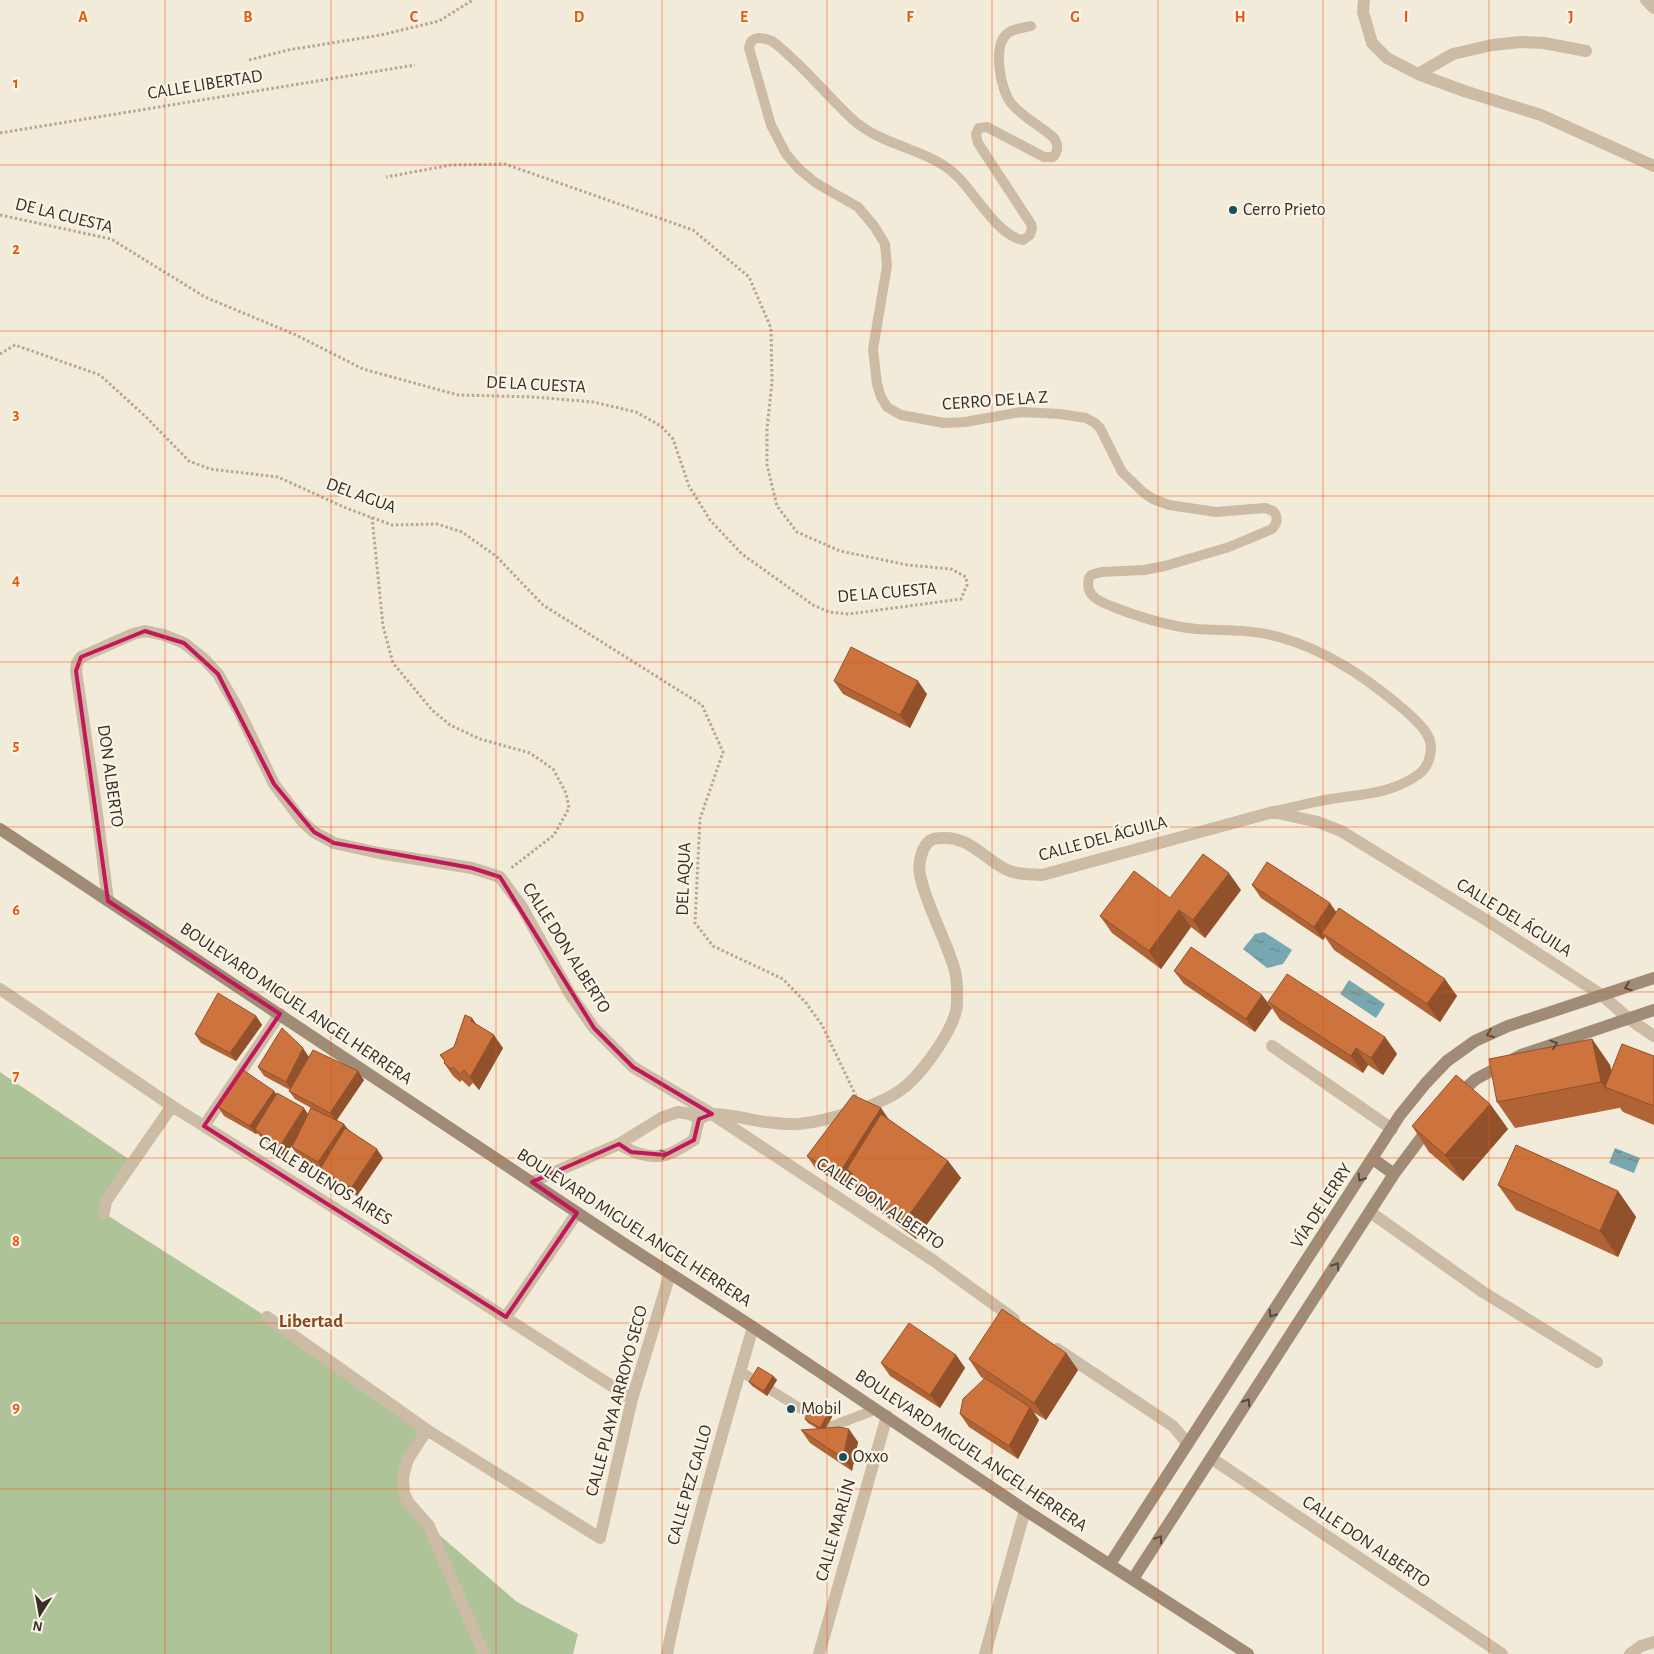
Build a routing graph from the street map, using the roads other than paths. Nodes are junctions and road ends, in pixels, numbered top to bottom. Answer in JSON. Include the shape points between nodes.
{"nodes":[{"id":1,"x":1364,"y":0,"type":"edge"},
{"id":2,"x":1646,"y":0,"type":"edge"},
{"id":3,"x":1654,"y":8,"type":"edge"},
{"id":4,"x":1031,"y":26,"type":"dead end"},
{"id":5,"x":1586,"y":51,"type":"dead end"},
{"id":6,"x":1418,"y":74,"type":"junction"},
{"id":7,"x":1654,"y":166,"type":"edge"},
{"id":8,"x":81,"y":657,"type":"joint"},
{"id":9,"x":1272,"y":812,"type":"junction"},
{"id":10,"x":0,"y":830,"type":"edge"},
{"id":11,"x":108,"y":901,"type":"junction"},
{"id":12,"x":1654,"y":978,"type":"edge"},
{"id":13,"x":0,"y":989,"type":"edge"},
{"id":14,"x":1603,"y":996,"type":"junction"},
{"id":15,"x":1654,"y":1010,"type":"edge"},
{"id":16,"x":280,"y":1014,"type":"junction"},
{"id":17,"x":1630,"y":1019,"type":"junction"},
{"id":18,"x":1654,"y":1036,"type":"edge"},
{"id":19,"x":1272,"y":1046,"type":"dead end"},
{"id":20,"x":1448,"y":1104,"type":"edge"},
{"id":21,"x":172,"y":1106,"type":"junction"},
{"id":22,"x":712,"y":1114,"type":"junction"},
{"id":23,"x":1437,"y":1117,"type":"edge"},
{"id":24,"x":699,"y":1119,"type":"junction"},
{"id":25,"x":204,"y":1126,"type":"junction"},
{"id":26,"x":1392,"y":1128,"type":"junction"},
{"id":27,"x":619,"y":1144,"type":"junction"},
{"id":28,"x":1373,"y":1159,"type":"junction"},
{"id":29,"x":1394,"y":1174,"type":"junction"},
{"id":30,"x":532,"y":1182,"type":"junction"},
{"id":31,"x":1370,"y":1212,"type":"junction"},
{"id":32,"x":104,"y":1213,"type":"dead end"},
{"id":33,"x":577,"y":1213,"type":"junction"},
{"id":34,"x":670,"y":1274,"type":"junction"},
{"id":35,"x":267,"y":1317,"type":"dead end"},
{"id":36,"x":506,"y":1317,"type":"junction"},
{"id":37,"x":1023,"y":1325,"type":"edge"},
{"id":38,"x":753,"y":1327,"type":"junction"},
{"id":39,"x":1047,"y":1342,"type":"edge"},
{"id":40,"x":1597,"y":1362,"type":"dead end"},
{"id":41,"x":740,"y":1371,"type":"junction"},
{"id":42,"x":632,"y":1399,"type":"junction"},
{"id":43,"x":882,"y":1413,"type":"junction"},
{"id":44,"x":427,"y":1430,"type":"junction"},
{"id":45,"x":1188,"y":1444,"type":"junction"},
{"id":46,"x":1211,"y":1458,"type":"junction"},
{"id":47,"x":1025,"y":1510,"type":"junction"},
{"id":48,"x":1110,"y":1564,"type":"junction"},
{"id":49,"x":1132,"y":1580,"type":"junction"},
{"id":50,"x":1654,"y":1642,"type":"edge"},
{"id":51,"x":484,"y":1654,"type":"edge"},
{"id":52,"x":667,"y":1654,"type":"edge"},
{"id":53,"x":820,"y":1654,"type":"edge"},
{"id":54,"x":985,"y":1654,"type":"edge"},
{"id":55,"x":1248,"y":1654,"type":"edge"},
{"id":56,"x":1502,"y":1654,"type":"edge"},
{"id":57,"x":1630,"y":1654,"type":"edge"}],
"edges":[{"from":1,"to":6,"type":"street","via":[[1363,12],[1372,44],[1387,58]]},
{"from":2,"to":3,"type":"street"},
{"from":4,"to":9,"type":"lane","name":"CERRO DE LA Z","via":[[1013,30],[1004,38],[1000,76],[1011,103],[1054,138],[1056,153],[1053,157],[1044,158],[987,127],[979,128],[976,137],[1031,224],[1030,235],[1023,240],[1011,237],[1001,228],[959,178],[939,162],[859,125],[772,41],[757,38],[750,42],[749,48],[771,125],[786,154],[816,183],[858,207],[885,244],[886,266],[874,349],[877,384],[887,407],[901,415],[944,423],[1021,412],[1086,418],[1100,428],[1122,472],[1153,499],[1169,505],[1216,512],[1265,508],[1273,511],[1277,518],[1270,530],[1229,548],[1165,566],[1096,573],[1088,580],[1090,593],[1100,601],[1158,622],[1259,632],[1313,650],[1341,663],[1383,693],[1414,719],[1429,738],[1430,754],[1425,768],[1401,784],[1364,796]]},
{"from":5,"to":6,"type":"street","via":[[1544,43],[1492,45],[1453,54]]},
{"from":6,"to":7,"type":"street","via":[[1541,115]]},
{"from":8,"to":11,"type":"street","name":"DON ALBERTO","via":[[76,671]]},
{"from":8,"to":22,"type":"street","name":"CALLE DON ALBERTO","via":[[145,631],[184,644],[218,674],[274,784],[314,832],[334,843],[379,854],[472,868],[500,877],[522,907],[570,994],[594,1028],[633,1068]]},
{"from":9,"to":14,"type":"street","name":"CALLE DEL ÁGUILA","via":[[1318,822],[1341,831]]},
{"from":9,"to":22,"type":"street","name":"CALLE DEL ÁGUILA","via":[[1042,875],[1005,869],[970,844],[943,838],[931,840],[922,852],[920,873],[955,972],[957,990],[955,1017],[930,1059],[904,1088],[887,1100],[831,1118],[799,1124]]},
{"from":10,"to":11,"type":"street","name":"BOULEVARD MIGUEL ANGEL HERRERA"},
{"from":11,"to":16,"type":"street","name":"BOULEVARD MIGUEL ANGEL HERRERA"},
{"from":12,"to":14,"type":"street","name":"VÍA DE LERRY","one_way":true},
{"from":13,"to":21,"type":"street","name":"CALLE BUENOS AIRES"},
{"from":14,"to":17,"type":"street","name":"CALLE DEL ÁGUILA"},
{"from":14,"to":26,"type":"street","name":"VÍA DE LERRY","one_way":true,"via":[[1508,1026],[1466,1046],[1426,1082]]},
{"from":15,"to":17,"type":"street"},
{"from":16,"to":25,"type":"street"},
{"from":16,"to":30,"type":"street","name":"BOULEVARD MIGUEL ANGEL HERRERA"},
{"from":17,"to":18,"type":"street","name":"CALLE DEL ÁGUILA"},
{"from":20,"to":17,"type":"street","one_way":true,"via":[[1476,1079],[1513,1059]]},
{"from":19,"to":26,"type":"street"},
{"from":21,"to":25,"type":"street","name":"CALLE BUENOS AIRES"},
{"from":21,"to":32,"type":"street","via":[[106,1201]]},
{"from":22,"to":24,"type":"street","name":"CALLE DEL ÁGUILA"},
{"from":22,"to":37,"type":"street","name":"CALLE DON ALBERTO","via":[[934,1261]]},
{"from":23,"to":29,"type":"street"},
{"from":24,"to":27,"type":"street","via":[[678,1112],[661,1118]]},
{"from":27,"to":24,"type":"street","one_way":true,"via":[[631,1152],[665,1155],[694,1140]]},
{"from":25,"to":36,"type":"street","name":"CALLE BUENOS AIRES"},
{"from":26,"to":28,"type":"street","name":"VÍA DE LERRY"},
{"from":27,"to":30,"type":"street"},
{"from":28,"to":29,"type":"street"},
{"from":28,"to":45,"type":"street","name":"VÍA DE LERRY","one_way":true},
{"from":29,"to":31,"type":"street"},
{"from":30,"to":33,"type":"street","name":"BOULEVARD MIGUEL ANGEL HERRERA"},
{"from":31,"to":40,"type":"street","via":[[1483,1292]]},
{"from":46,"to":31,"type":"street","one_way":true},
{"from":33,"to":34,"type":"street","name":"BOULEVARD MIGUEL ANGEL HERRERA"},
{"from":33,"to":36,"type":"street"},
{"from":34,"to":38,"type":"street","name":"BOULEVARD MIGUEL ANGEL HERRERA"},
{"from":34,"to":42,"type":"street","name":"CALLE PLAYA ARROYO SECO"},
{"from":35,"to":44,"type":"street"},
{"from":36,"to":42,"type":"street","name":"CALLE BUENOS AIRES"},
{"from":38,"to":41,"type":"street","name":"CALLE PEZ GALLO"},
{"from":38,"to":43,"type":"street","name":"BOULEVARD MIGUEL ANGEL HERRERA"},
{"from":39,"to":45,"type":"street","via":[[1173,1426]]},
{"from":41,"to":43,"type":"lane","via":[[830,1428]]},
{"from":41,"to":52,"type":"street","name":"CALLE PEZ GALLO","via":[[692,1544]]},
{"from":42,"to":44,"type":"street","name":"CALLE PLAYA ARROYO SECO","via":[[600,1538]]},
{"from":43,"to":47,"type":"street","name":"BOULEVARD MIGUEL ANGEL HERRERA"},
{"from":43,"to":53,"type":"street","name":"CALLE MARLÍN"},
{"from":44,"to":51,"type":"street","via":[[404,1469],[404,1493],[428,1526]]},
{"from":45,"to":48,"type":"street","name":"VÍA DE LERRY"},
{"from":49,"to":46,"type":"street","one_way":true},
{"from":46,"to":56,"type":"street","name":"CALLE DON ALBERTO"},
{"from":47,"to":48,"type":"street","name":"BOULEVARD MIGUEL ANGEL HERRERA"},
{"from":47,"to":54,"type":"street"},
{"from":48,"to":49,"type":"street","name":"BOULEVARD MIGUEL ANGEL HERRERA"},
{"from":49,"to":55,"type":"street","name":"BOULEVARD MIGUEL ANGEL HERRERA"},
{"from":50,"to":57,"type":"street"}]}
